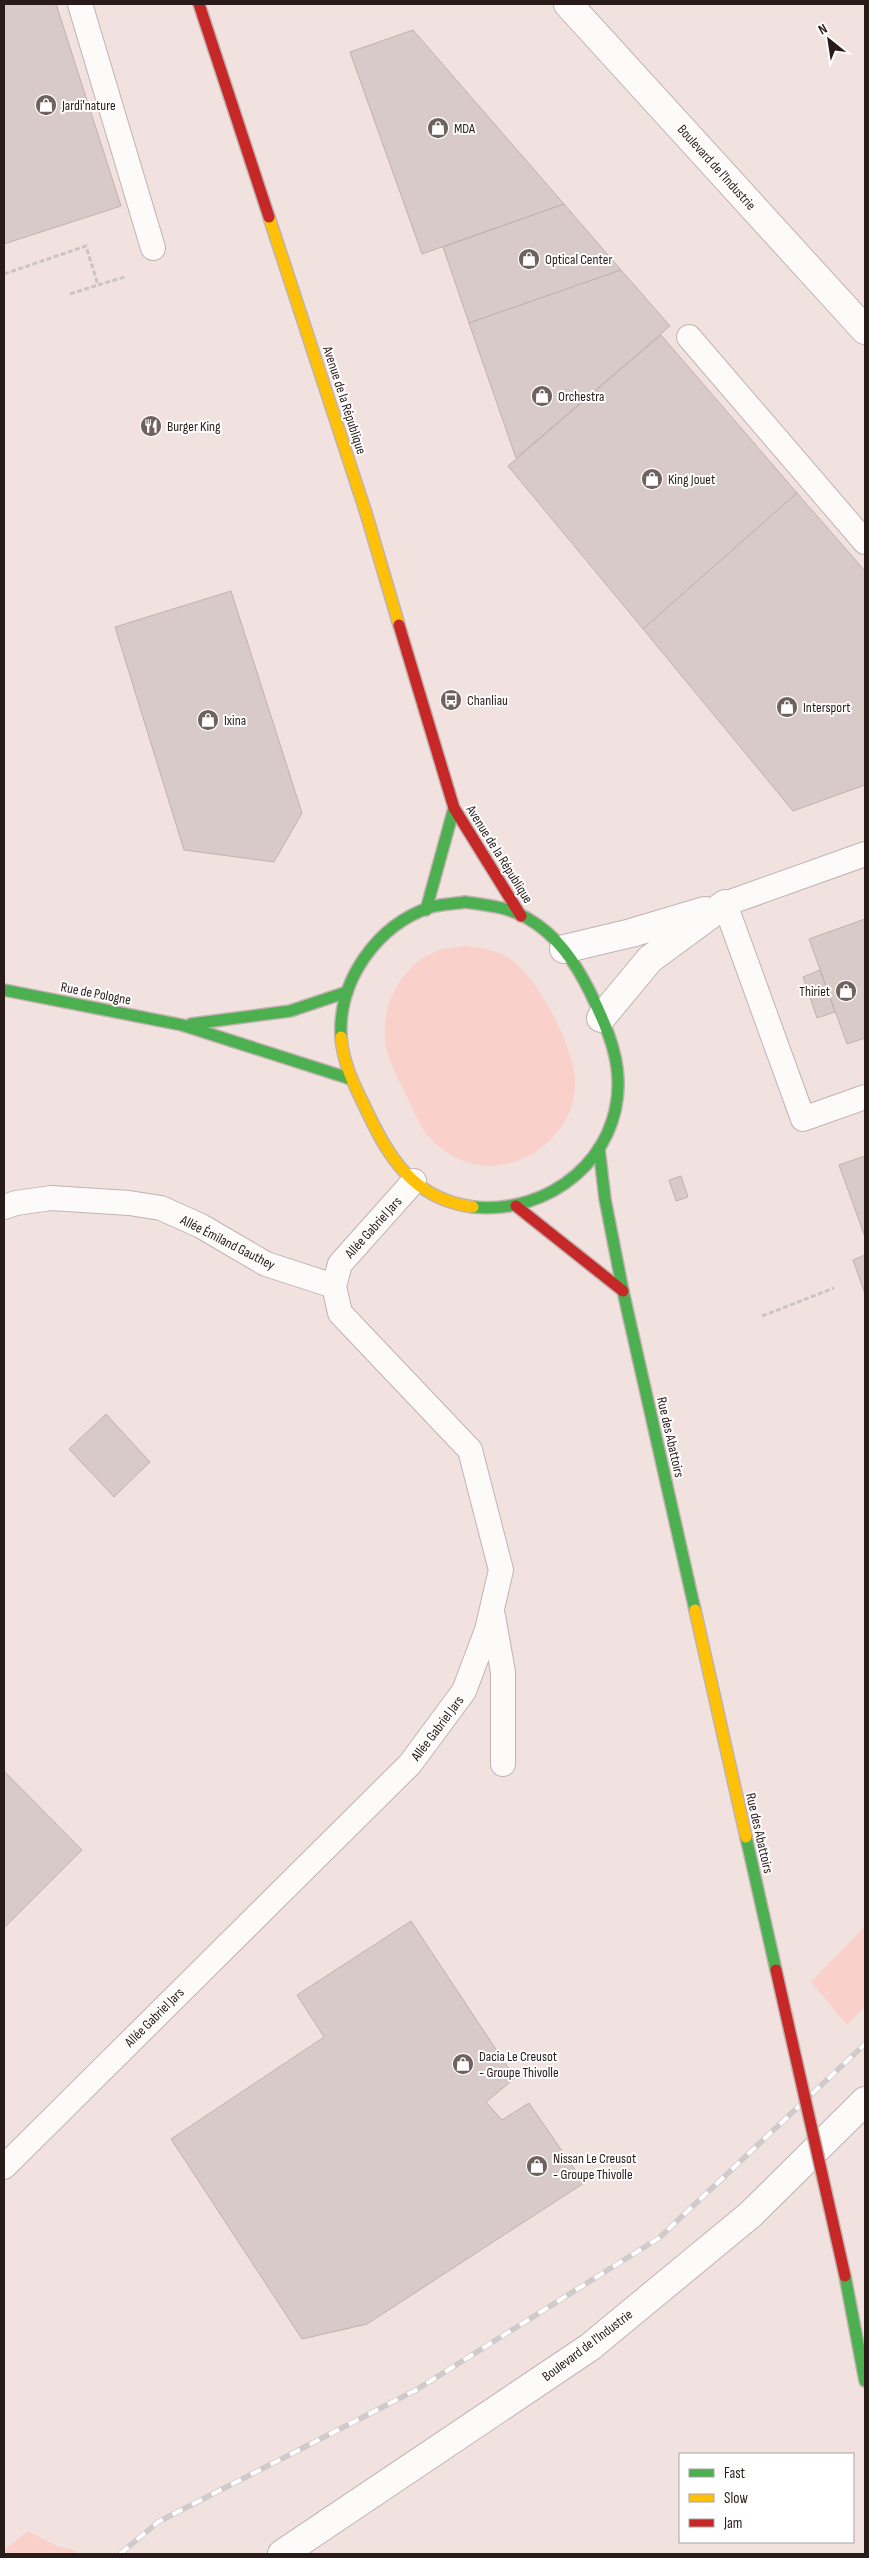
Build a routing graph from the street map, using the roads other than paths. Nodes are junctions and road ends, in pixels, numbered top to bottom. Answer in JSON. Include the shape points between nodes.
{"nodes":[{"id":1,"x":80,"y":4,"type":"edge"},
{"id":2,"x":199,"y":4,"type":"edge"},
{"id":3,"x":568,"y":4,"type":"edge"},
{"id":4,"x":153,"y":248,"type":"dead end"},
{"id":5,"x":865,"y":330,"type":"edge"},
{"id":6,"x":689,"y":337,"type":"dead end"},
{"id":7,"x":865,"y":542,"type":"edge"},
{"id":8,"x":454,"y":808,"type":"junction"},
{"id":9,"x":865,"y":854,"type":"edge"},
{"id":10,"x":725,"y":904,"type":"junction"},
{"id":11,"x":426,"y":910,"type":"junction"},
{"id":12,"x":521,"y":916,"type":"junction"},
{"id":13,"x":564,"y":949,"type":"junction"},
{"id":14,"x":4,"y":990,"type":"edge"},
{"id":15,"x":347,"y":992,"type":"junction"},
{"id":16,"x":601,"y":1018,"type":"junction"},
{"id":17,"x":182,"y":1025,"type":"junction"},
{"id":18,"x":351,"y":1079,"type":"junction"},
{"id":19,"x":865,"y":1096,"type":"edge"},
{"id":20,"x":599,"y":1148,"type":"junction"},
{"id":21,"x":414,"y":1181,"type":"junction"},
{"id":22,"x":516,"y":1206,"type":"junction"},
{"id":23,"x":4,"y":1208,"type":"edge"},
{"id":24,"x":334,"y":1286,"type":"junction"},
{"id":25,"x":623,"y":1291,"type":"junction"},
{"id":26,"x":492,"y":1609,"type":"junction"},
{"id":27,"x":502,"y":1764,"type":"dead end"},
{"id":28,"x":865,"y":2101,"type":"edge"},
{"id":29,"x":4,"y":2166,"type":"edge"},
{"id":30,"x":865,"y":2382,"type":"edge"},
{"id":31,"x":282,"y":2554,"type":"edge"}],
"edges":[{"from":1,"to":4,"type":"lane"},
{"from":2,"to":8,"type":"street","name":"Avenue de la République","via":[[366,513]]},
{"from":3,"to":5,"type":"street","name":"Boulevard de l'Industrie"},
{"from":6,"to":7,"type":"lane"},
{"from":8,"to":11,"type":"street","name":"Avenue de la République"},
{"from":8,"to":12,"type":"street","name":"Avenue de la République"},
{"from":9,"to":10,"type":"lane"},
{"from":10,"to":13,"type":"street","via":[[631,933]]},
{"from":10,"to":16,"type":"street","via":[[650,959]]},
{"from":10,"to":19,"type":"lane","via":[[803,1119]]},
{"from":11,"to":12,"type":"street","via":[[465,902],[501,907]]},
{"from":11,"to":15,"type":"street","via":[[397,924],[370,948],[351,978]]},
{"from":12,"to":13,"type":"street","via":[[533,921]]},
{"from":13,"to":16,"type":"street"},
{"from":14,"to":17,"type":"street","name":"Rue de Pologne"},
{"from":15,"to":17,"type":"street","name":"Rue de Pologne","via":[[290,1011]]},
{"from":15,"to":18,"type":"street","via":[[341,1012],[342,1048]]},
{"from":16,"to":20,"type":"street","via":[[617,1063],[618,1099],[608,1134]]},
{"from":17,"to":18,"type":"street","name":"Rue de Pologne"},
{"from":18,"to":21,"type":"street","via":[[380,1140],[398,1167]]},
{"from":20,"to":22,"type":"street","via":[[589,1164],[562,1188],[529,1204]]},
{"from":20,"to":25,"type":"street","name":"Rue des Abattoirs","via":[[605,1199]]},
{"from":21,"to":22,"type":"street","via":[[459,1205],[494,1209]]},
{"from":21,"to":24,"type":"lane","name":"Allée Gabriel Jars","via":[[340,1264]]},
{"from":22,"to":25,"type":"street"},
{"from":23,"to":24,"type":"lane","name":"Allée Émiland Gauthey","via":[[51,1198],[161,1208],[266,1264]]},
{"from":24,"to":26,"type":"lane","name":"Allée Gabriel Jars","via":[[340,1313],[470,1450],[501,1570]]},
{"from":25,"to":30,"type":"street","name":"Rue des Abattoirs","bridge":true,"via":[[845,2276]]},
{"from":26,"to":27,"type":"lane","via":[[503,1672]]},
{"from":26,"to":29,"type":"lane","name":"Allée Gabriel Jars","via":[[464,1691],[410,1764]]},
{"from":28,"to":31,"type":"street","name":"Boulevard de l'Industrie","via":[[751,2214],[590,2347]]}]}
